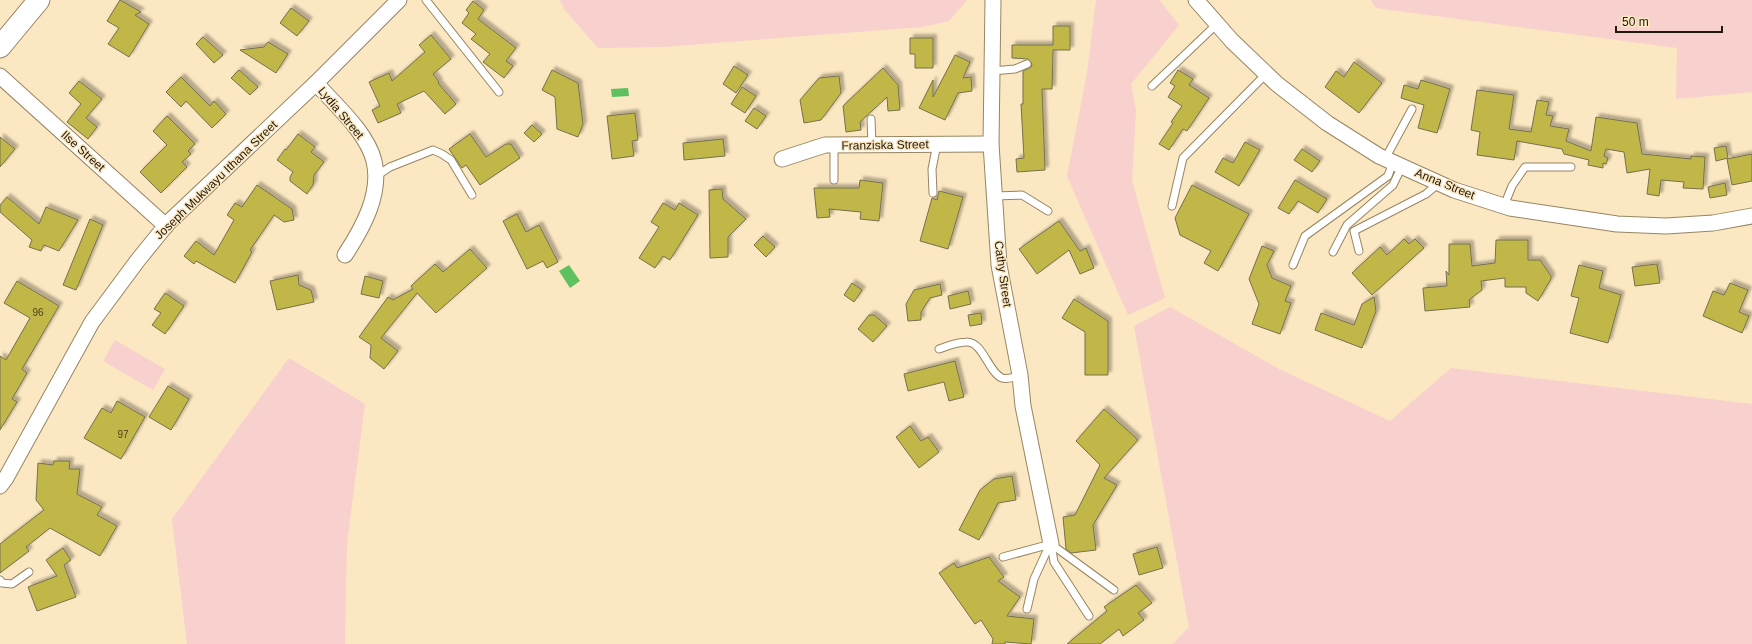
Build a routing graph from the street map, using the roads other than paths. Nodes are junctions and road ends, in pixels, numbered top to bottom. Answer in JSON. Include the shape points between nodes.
{"nodes":[{"id":1,"x":39,"y":0,"type":"edge"},
{"id":2,"x":399,"y":0,"type":"edge"},
{"id":3,"x":426,"y":0,"type":"edge"},
{"id":4,"x":993,"y":0,"type":"edge"},
{"id":5,"x":1196,"y":0,"type":"edge"},
{"id":6,"x":1217,"y":24,"type":"junction"},
{"id":7,"x":0,"y":47,"type":"edge"},
{"id":8,"x":1027,"y":64,"type":"dead end"},
{"id":9,"x":992,"y":71,"type":"junction"},
{"id":10,"x":1266,"y":74,"type":"junction"},
{"id":11,"x":0,"y":76,"type":"edge"},
{"id":12,"x":316,"y":83,"type":"junction"},
{"id":13,"x":1152,"y":86,"type":"dead end"},
{"id":14,"x":499,"y":92,"type":"dead end"},
{"id":15,"x":1412,"y":109,"type":"dead end"},
{"id":16,"x":871,"y":119,"type":"dead end"},
{"id":17,"x":937,"y":144,"type":"junction"},
{"id":18,"x":991,"y":144,"type":"junction"},
{"id":19,"x":834,"y":145,"type":"junction"},
{"id":20,"x":872,"y":145,"type":"junction"},
{"id":21,"x":782,"y":159,"type":"dead end"},
{"id":22,"x":1393,"y":162,"type":"junction"},
{"id":23,"x":1571,"y":167,"type":"dead end"},
{"id":24,"x":375,"y":177,"type":"junction"},
{"id":25,"x":834,"y":180,"type":"dead end"},
{"id":26,"x":1439,"y":183,"type":"junction"},
{"id":27,"x":933,"y":193,"type":"dead end"},
{"id":28,"x":472,"y":195,"type":"dead end"},
{"id":29,"x":994,"y":196,"type":"junction"},
{"id":30,"x":1172,"y":206,"type":"dead end"},
{"id":31,"x":1504,"y":206,"type":"junction"},
{"id":32,"x":1048,"y":211,"type":"dead end"},
{"id":33,"x":1752,"y":216,"type":"edge"},
{"id":34,"x":166,"y":226,"type":"junction"},
{"id":35,"x":1359,"y":251,"type":"dead end"},
{"id":36,"x":1333,"y":252,"type":"dead end"},
{"id":37,"x":345,"y":255,"type":"dead end"},
{"id":38,"x":1293,"y":265,"type":"dead end"},
{"id":39,"x":939,"y":348,"type":"dead end"},
{"id":40,"x":1020,"y":375,"type":"junction"},
{"id":41,"x":0,"y":486,"type":"edge"},
{"id":42,"x":1051,"y":544,"type":"junction"},
{"id":43,"x":1004,"y":557,"type":"dead end"},
{"id":44,"x":29,"y":572,"type":"dead end"},
{"id":45,"x":0,"y":580,"type":"edge"},
{"id":46,"x":1114,"y":590,"type":"dead end"},
{"id":47,"x":1027,"y":609,"type":"dead end"},
{"id":48,"x":1089,"y":616,"type":"dead end"}],
"edges":[{"from":1,"to":7,"type":"street"},
{"from":2,"to":12,"type":"street","name":"Joseph Mukwayu Ithana Street"},
{"from":3,"to":14,"type":"lane"},
{"from":4,"to":9,"type":"street","name":"Cathy Street"},
{"from":5,"to":6,"type":"street","name":"Anna Street"},
{"from":6,"to":10,"type":"street","name":"Anna Street"},
{"from":6,"to":13,"type":"lane"},
{"from":8,"to":9,"type":"lane","via":[[1015,69]]},
{"from":9,"to":18,"type":"street","name":"Cathy Street"},
{"from":10,"to":22,"type":"street","name":"Anna Street","via":[[1327,123]]},
{"from":10,"to":30,"type":"lane","via":[[1183,158]]},
{"from":11,"to":34,"type":"street","name":"Ilse Street"},
{"from":12,"to":24,"type":"street","name":"Lydia Street","via":[[350,120],[367,144],[374,161]]},
{"from":12,"to":34,"type":"street","name":"Joseph Mukwayu Ithana Street"},
{"from":15,"to":22,"type":"lane"},
{"from":16,"to":20,"type":"lane"},
{"from":17,"to":18,"type":"street","name":"Franziska Street"},
{"from":17,"to":20,"type":"street","name":"Franziska Street"},
{"from":17,"to":27,"type":"lane","via":[[932,169]]},
{"from":18,"to":29,"type":"street","name":"Cathy Street"},
{"from":19,"to":20,"type":"street","name":"Franziska Street"},
{"from":19,"to":21,"type":"street","name":"Franziska Street"},
{"from":19,"to":25,"type":"lane"},
{"from":22,"to":26,"type":"street","name":"Anna Street"},
{"from":22,"to":36,"type":"lane","via":[[1393,185],[1347,225]]},
{"from":22,"to":38,"type":"lane","via":[[1388,176],[1305,236]]},
{"from":23,"to":31,"type":"lane","via":[[1525,167],[1512,186]]},
{"from":24,"to":28,"type":"lane","via":[[390,166],[433,150],[451,160]]},
{"from":24,"to":37,"type":"street","name":"Lydia Street","via":[[369,210]]},
{"from":26,"to":31,"type":"street","name":"Anna Street"},
{"from":26,"to":35,"type":"lane","via":[[1426,194],[1354,231]]},
{"from":29,"to":32,"type":"lane","via":[[1022,195]]},
{"from":29,"to":40,"type":"street","name":"Cathy Street","via":[[999,265]]},
{"from":31,"to":33,"type":"street","name":"Anna Street","via":[[1555,216],[1631,225],[1712,223]]},
{"from":34,"to":41,"type":"street","name":"Joseph Mukwayu Ithana Street","via":[[92,322]]},
{"from":39,"to":40,"type":"lane","via":[[967,341],[981,351],[995,373],[1002,378]]},
{"from":40,"to":42,"type":"street","name":"Cathy Street","via":[[1023,406]]},
{"from":42,"to":43,"type":"lane"},
{"from":42,"to":46,"type":"lane"},
{"from":42,"to":47,"type":"lane","via":[[1034,579]]},
{"from":42,"to":48,"type":"lane","via":[[1054,562]]},
{"from":44,"to":45,"type":"lane","via":[[12,584],[2,583]]}]}
